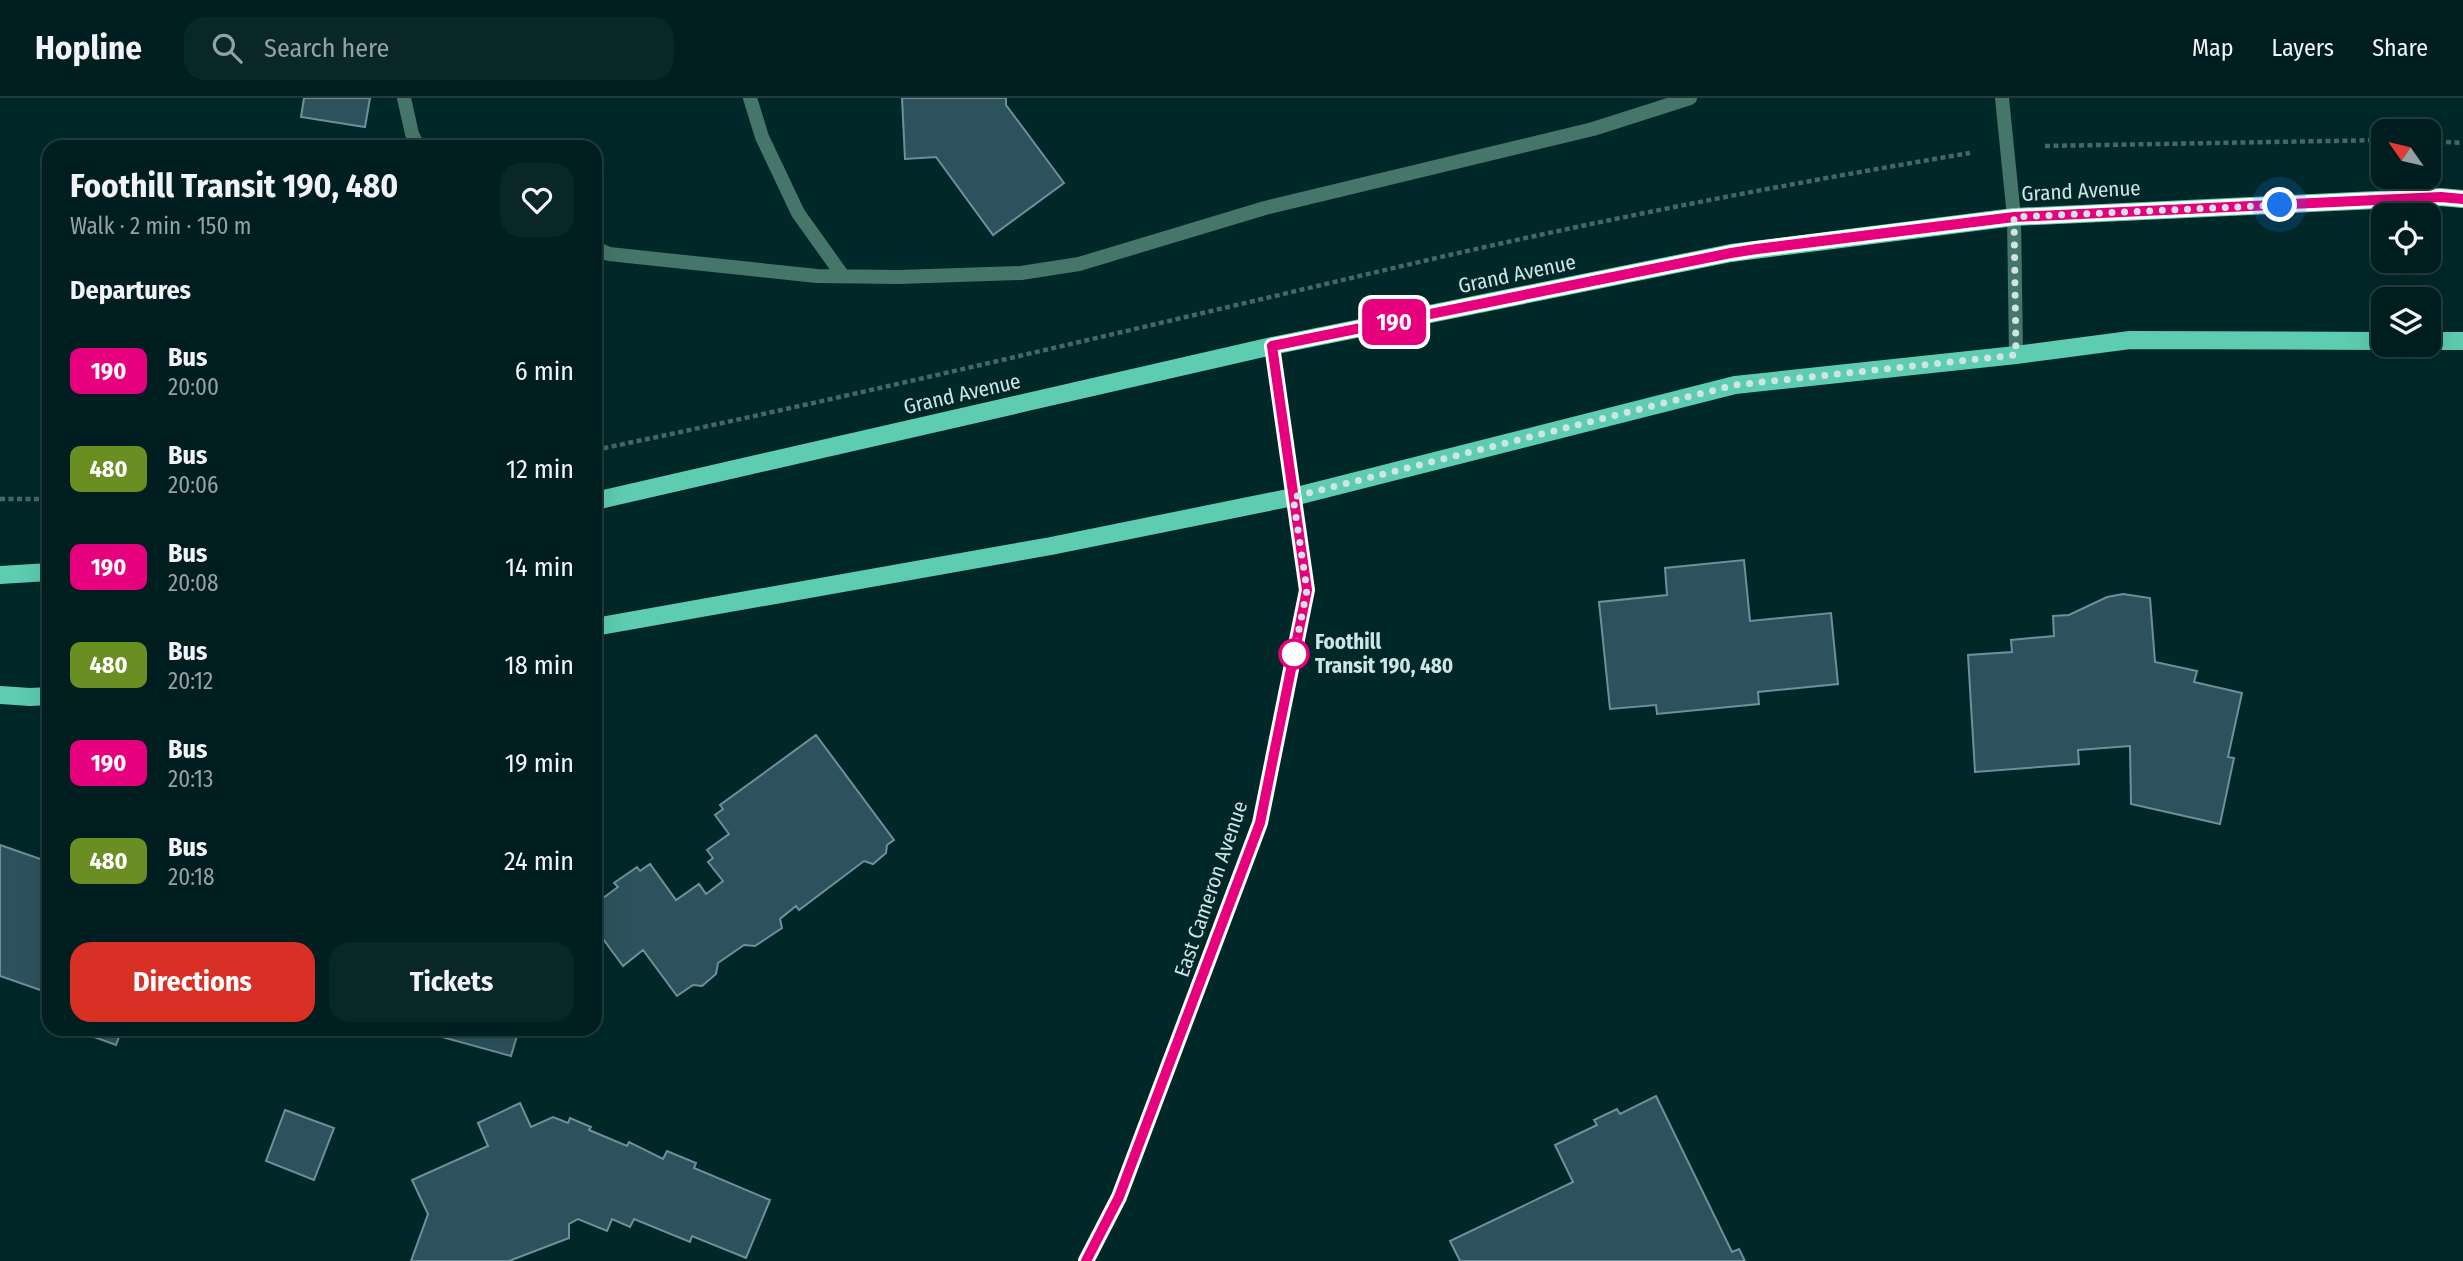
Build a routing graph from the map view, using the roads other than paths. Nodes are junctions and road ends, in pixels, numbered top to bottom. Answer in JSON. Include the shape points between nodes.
{"nodes":[{"id":1,"x":404,"y":98,"type":"edge"},
{"id":2,"x":750,"y":98,"type":"edge"},
{"id":3,"x":1690,"y":98,"type":"edge"},
{"id":4,"x":2002,"y":98,"type":"edge"},
{"id":5,"x":415,"y":140,"type":"edge"},
{"id":6,"x":2463,"y":200,"type":"edge"},
{"id":7,"x":2014,"y":217,"type":"junction"},
{"id":8,"x":602,"y":250,"type":"edge"},
{"id":9,"x":843,"y":276,"type":"junction"},
{"id":10,"x":2371,"y":341,"type":"edge"},
{"id":11,"x":2441,"y":341,"type":"edge"},
{"id":12,"x":2463,"y":341,"type":"edge"},
{"id":13,"x":1272,"y":346,"type":"junction"},
{"id":14,"x":2016,"y":355,"type":"junction"},
{"id":15,"x":1293,"y":497,"type":"junction"},
{"id":16,"x":602,"y":499,"type":"edge"},
{"id":17,"x":42,"y":572,"type":"edge"},
{"id":18,"x":0,"y":575,"type":"edge"},
{"id":19,"x":602,"y":626,"type":"edge"},
{"id":20,"x":0,"y":695,"type":"edge"},
{"id":21,"x":42,"y":696,"type":"edge"},
{"id":22,"x":1086,"y":1261,"type":"edge"}],
"edges":[{"from":1,"to":5,"type":"street"},
{"from":2,"to":9,"type":"street","via":[[762,137],[798,213]]},
{"from":3,"to":9,"type":"street","via":[[1593,129],[1265,208],[1079,264],[1021,273]]},
{"from":4,"to":7,"type":"street"},
{"from":6,"to":7,"type":"main road","name":"Grand Avenue"},
{"from":7,"to":13,"type":"main road","name":"Grand Avenue","via":[[1731,253]]},
{"from":7,"to":14,"type":"street"},
{"from":8,"to":9,"type":"street"},
{"from":10,"to":14,"type":"main road","via":[[2130,340]]},
{"from":11,"to":12,"type":"main road"},
{"from":13,"to":15,"type":"main road","name":"East Cameron Avenue"},
{"from":13,"to":16,"type":"main road","name":"Grand Avenue"},
{"from":14,"to":15,"type":"main road","via":[[1735,385]]},
{"from":15,"to":19,"type":"main road","via":[[1051,546]]},
{"from":15,"to":22,"type":"main road","name":"East Cameron Avenue","via":[[1307,590],[1260,823],[1119,1197]]},
{"from":17,"to":18,"type":"main road"},
{"from":20,"to":21,"type":"main road"}]}
